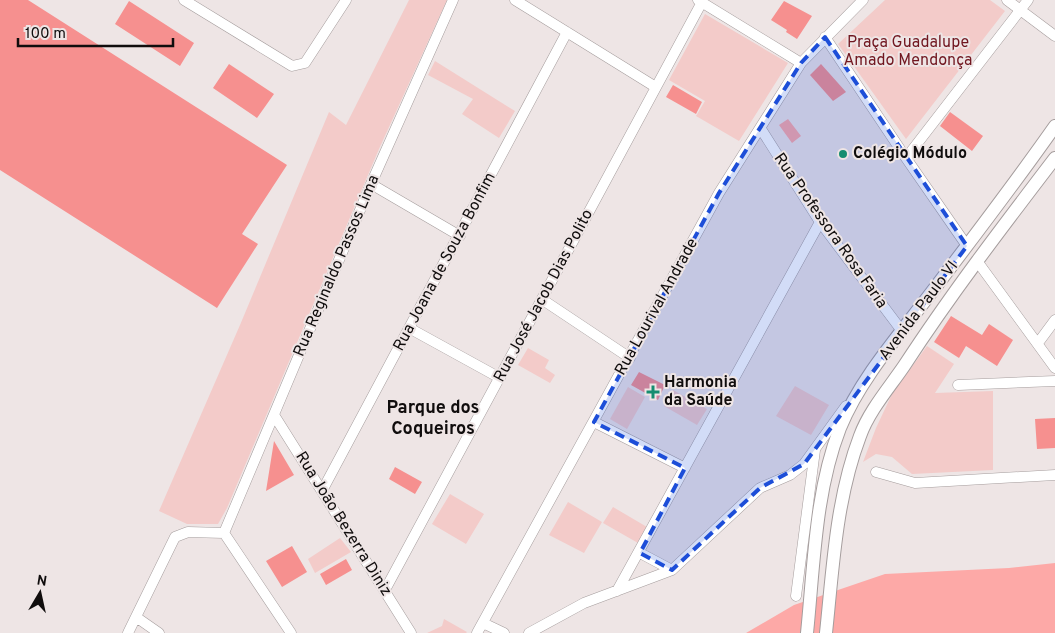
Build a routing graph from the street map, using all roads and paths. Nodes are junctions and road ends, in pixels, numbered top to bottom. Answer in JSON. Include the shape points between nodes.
{"nodes":[{"id":1,"x":184,"y":0,"type":"edge"},
{"id":2,"x":346,"y":0,"type":"edge"},
{"id":3,"x":453,"y":0,"type":"edge"},
{"id":4,"x":515,"y":0,"type":"edge"},
{"id":5,"x":863,"y":0,"type":"edge"},
{"id":6,"x":1006,"y":0,"type":"edge"},
{"id":7,"x":1028,"y":0,"type":"edge"},
{"id":8,"x":700,"y":1,"type":"edge"},
{"id":9,"x":1020,"y":10,"type":"junction"},
{"id":10,"x":567,"y":32,"type":"junction"},
{"id":11,"x":1055,"y":36,"type":"edge"},
{"id":12,"x":826,"y":37,"type":"junction"},
{"id":13,"x":801,"y":63,"type":"junction"},
{"id":14,"x":654,"y":86,"type":"junction"},
{"id":15,"x":1055,"y":126,"type":"edge"},
{"id":16,"x":761,"y":129,"type":"junction"},
{"id":17,"x":906,"y":158,"type":"junction"},
{"id":18,"x":1055,"y":158,"type":"edge"},
{"id":19,"x":371,"y":184,"type":"junction"},
{"id":20,"x":820,"y":222,"type":"junction"},
{"id":21,"x":460,"y":236,"type":"junction"},
{"id":22,"x":968,"y":246,"type":"junction"},
{"id":23,"x":977,"y":261,"type":"junction"},
{"id":24,"x":543,"y":300,"type":"junction"},
{"id":25,"x":1055,"y":320,"type":"edge"},
{"id":26,"x":409,"y":328,"type":"junction"},
{"id":27,"x":902,"y":331,"type":"junction"},
{"id":28,"x":1038,"y":343,"type":"junction"},
{"id":29,"x":630,"y":358,"type":"junction"},
{"id":30,"x":1055,"y":368,"type":"edge"},
{"id":31,"x":500,"y":378,"type":"junction"},
{"id":32,"x":1055,"y":381,"type":"edge"},
{"id":33,"x":864,"y":384,"type":"junction"},
{"id":34,"x":958,"y":385,"type":"dead end"},
{"id":35,"x":274,"y":415,"type":"junction"},
{"id":36,"x":594,"y":422,"type":"junction"},
{"id":37,"x":815,"y":449,"type":"junction"},
{"id":38,"x":685,"y":468,"type":"junction"},
{"id":39,"x":876,"y":472,"type":"dead end"},
{"id":40,"x":1055,"y":475,"type":"edge"},
{"id":41,"x":322,"y":491,"type":"junction"},
{"id":42,"x":224,"y":533,"type":"junction"},
{"id":43,"x":640,"y":553,"type":"junction"},
{"id":44,"x":672,"y":570,"type":"junction"},
{"id":45,"x":384,"y":590,"type":"junction"},
{"id":46,"x":617,"y":591,"type":"junction"},
{"id":47,"x":796,"y":596,"type":"dead end"},
{"id":48,"x":136,"y":617,"type":"junction"},
{"id":49,"x":483,"y":623,"type":"junction"},
{"id":50,"x":128,"y":633,"type":"edge"},
{"id":51,"x":159,"y":633,"type":"edge"},
{"id":52,"x":291,"y":633,"type":"edge"},
{"id":53,"x":411,"y":633,"type":"edge"},
{"id":54,"x":477,"y":633,"type":"edge"},
{"id":55,"x":504,"y":633,"type":"edge"},
{"id":56,"x":529,"y":633,"type":"edge"},
{"id":57,"x":807,"y":633,"type":"edge"},
{"id":58,"x":826,"y":633,"type":"edge"}],
"edges":[{"from":1,"to":2,"type":"street","via":[[292,66],[305,63]]},
{"from":3,"to":19,"type":"street","name":"Rua Reginaldo Passos Lima"},
{"from":4,"to":10,"type":"street"},
{"from":5,"to":12,"type":"street","name":"Rua Lourival Andrade"},
{"from":6,"to":9,"type":"street"},
{"from":7,"to":9,"type":"street"},
{"from":8,"to":13,"type":"street"},
{"from":8,"to":14,"type":"street","name":"Rua José Jacob Dias Polito"},
{"from":9,"to":11,"type":"street"},
{"from":9,"to":17,"type":"street"},
{"from":10,"to":14,"type":"street"},
{"from":10,"to":21,"type":"street","name":"Rua Joana de Souza Bonfim"},
{"from":12,"to":13,"type":"street","name":"Rua Lourival Andrade"},
{"from":12,"to":17,"type":"street"},
{"from":13,"to":16,"type":"street","name":"Rua Lourival Andrade"},
{"from":14,"to":24,"type":"street","name":"Rua José Jacob Dias Polito"},
{"from":15,"to":22,"type":"main road","name":"Avenida Paulo VI"},
{"from":16,"to":20,"type":"street","name":"Rua Professora Rosa Faria"},
{"from":16,"to":29,"type":"street","name":"Rua Lourival Andrade","via":[[719,193]]},
{"from":17,"to":22,"type":"street"},
{"from":18,"to":23,"type":"main road","name":"Avenida Paulo VI"},
{"from":19,"to":21,"type":"street"},
{"from":19,"to":35,"type":"street","name":"Rua Reginaldo Passos Lima"},
{"from":20,"to":27,"type":"street","name":"Rua Professora Rosa Faria"},
{"from":20,"to":38,"type":"street"},
{"from":21,"to":26,"type":"street","name":"Rua Joana de Souza Bonfim"},
{"from":22,"to":27,"type":"main road","name":"Avenida Paulo VI"},
{"from":23,"to":28,"type":"street"},
{"from":23,"to":58,"type":"main road","name":"Avenida Paulo VI","via":[[918,344],[860,435],[839,514]]},
{"from":24,"to":29,"type":"street"},
{"from":24,"to":31,"type":"street","name":"Rua José Jacob Dias Polito"},
{"from":25,"to":28,"type":"street"},
{"from":26,"to":31,"type":"street"},
{"from":26,"to":41,"type":"street","name":"Rua Joana de Souza Bonfim"},
{"from":27,"to":33,"type":"main road","name":"Avenida Paulo VI"},
{"from":28,"to":30,"type":"street"},
{"from":29,"to":36,"type":"street","name":"Rua Lourival Andrade"},
{"from":31,"to":45,"type":"street","name":"Rua José Jacob Dias Polito"},
{"from":32,"to":34,"type":"street"},
{"from":33,"to":37,"type":"street"},
{"from":33,"to":57,"type":"main road","name":"Avenida Paulo VI","via":[[841,427],[825,482]]},
{"from":35,"to":41,"type":"street","name":"Rua João Bezerra Diniz"},
{"from":35,"to":42,"type":"street","name":"Rua Reginaldo Passos Lima"},
{"from":36,"to":38,"type":"street"},
{"from":36,"to":49,"type":"street","name":"Rua Lourival Andrade"},
{"from":37,"to":44,"type":"street","via":[[798,470],[760,488]]},
{"from":37,"to":47,"type":"street"},
{"from":38,"to":43,"type":"street"},
{"from":39,"to":40,"type":"street","via":[[915,483]]},
{"from":41,"to":45,"type":"street","name":"Rua João Bezerra Diniz"},
{"from":42,"to":48,"type":"street","via":[[188,532],[175,537]]},
{"from":42,"to":52,"type":"street"},
{"from":43,"to":44,"type":"street"},
{"from":43,"to":46,"type":"street"},
{"from":44,"to":46,"type":"street"},
{"from":45,"to":53,"type":"street","name":"Rua João Bezerra Diniz"},
{"from":46,"to":56,"type":"street","via":[[584,603]]},
{"from":48,"to":50,"type":"street"},
{"from":48,"to":51,"type":"street"},
{"from":49,"to":54,"type":"street","name":"Rua Lourival Andrade"},
{"from":49,"to":55,"type":"street"}]}
